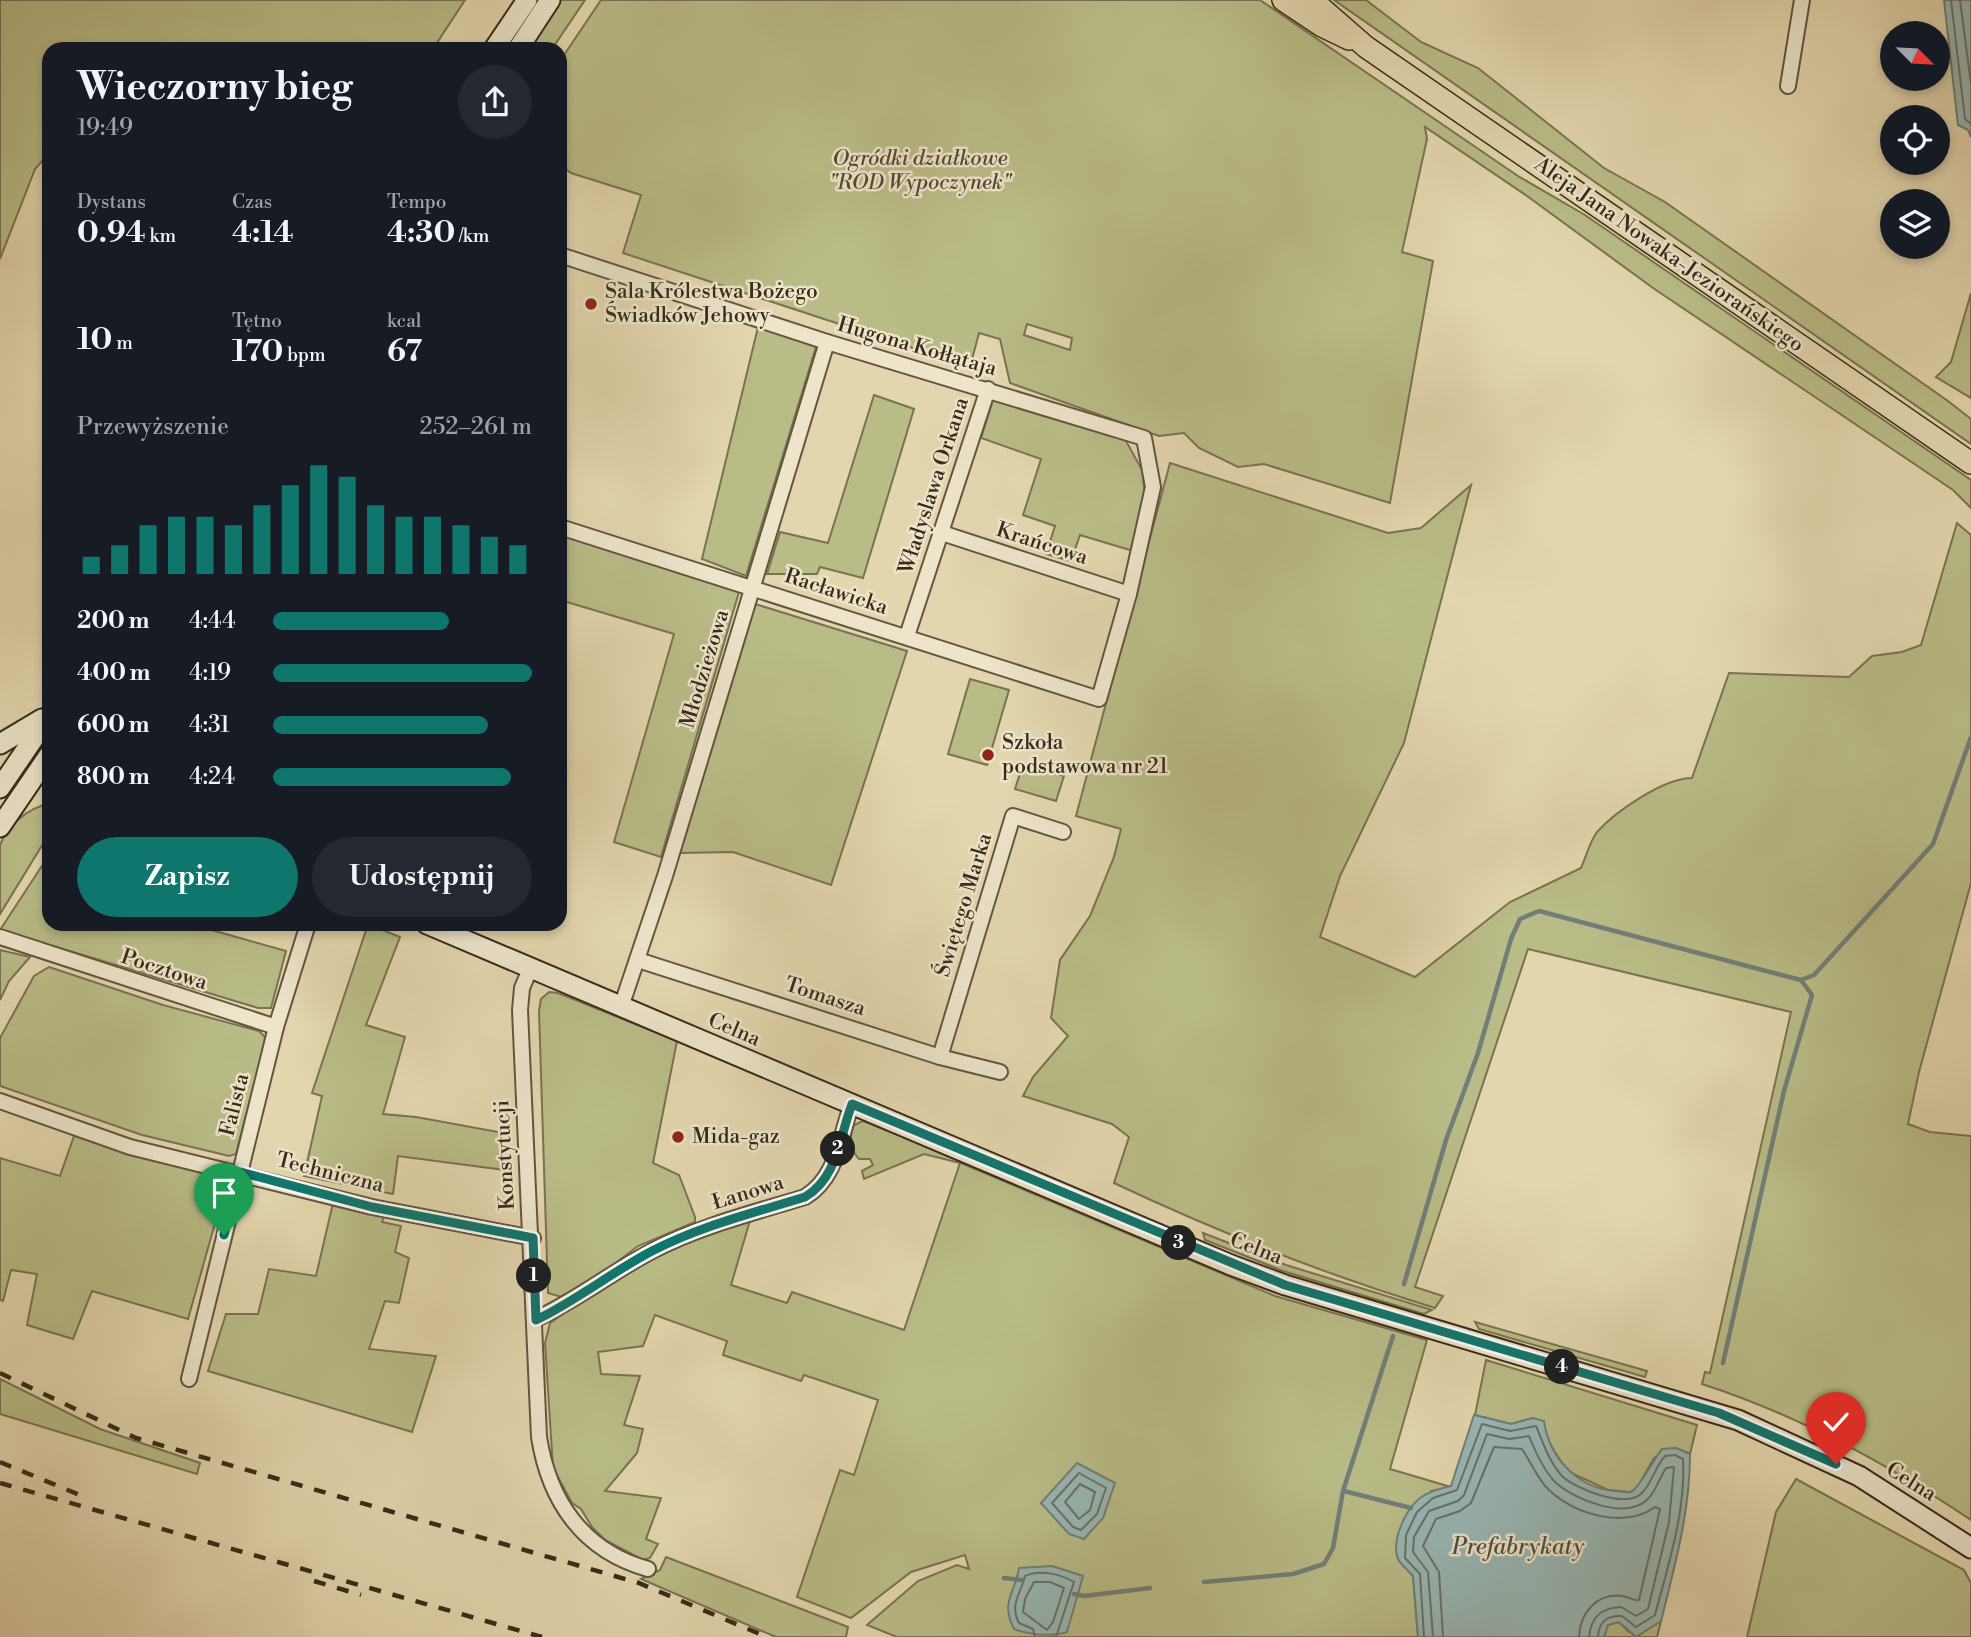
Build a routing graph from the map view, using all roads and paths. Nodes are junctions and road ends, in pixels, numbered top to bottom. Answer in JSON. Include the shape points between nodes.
{"nodes":[{"id":1,"x":527,"y":0,"type":"edge"},
{"id":2,"x":550,"y":0,"type":"edge"},
{"id":3,"x":1283,"y":0,"type":"edge"},
{"id":4,"x":1312,"y":0,"type":"edge"},
{"id":5,"x":1802,"y":0,"type":"edge"},
{"id":6,"x":499,"y":42,"type":"edge"},
{"id":7,"x":523,"y":42,"type":"edge"},
{"id":8,"x":1366,"y":47,"type":"junction"},
{"id":9,"x":1788,"y":86,"type":"dead end"},
{"id":10,"x":567,"y":258,"type":"edge"},
{"id":11,"x":827,"y":342,"type":"junction"},
{"id":12,"x":988,"y":389,"type":"junction"},
{"id":13,"x":1971,"y":463,"type":"edge"},
{"id":14,"x":567,"y":529,"type":"edge"},
{"id":15,"x":942,"y":533,"type":"junction"},
{"id":16,"x":751,"y":587,"type":"junction"},
{"id":17,"x":1129,"y":594,"type":"junction"},
{"id":18,"x":906,"y":636,"type":"junction"},
{"id":19,"x":42,"y":719,"type":"edge"},
{"id":20,"x":42,"y":725,"type":"edge"},
{"id":21,"x":0,"y":744,"type":"edge"},
{"id":22,"x":4,"y":777,"type":"edge"},
{"id":23,"x":40,"y":784,"type":"edge"},
{"id":24,"x":0,"y":827,"type":"edge"},
{"id":25,"x":1063,"y":832,"type":"dead end"},
{"id":26,"x":305,"y":931,"type":"edge"},
{"id":27,"x":443,"y":931,"type":"edge"},
{"id":28,"x":0,"y":937,"type":"edge"},
{"id":29,"x":638,"y":960,"type":"junction"},
{"id":30,"x":530,"y":969,"type":"junction"},
{"id":31,"x":621,"y":1007,"type":"junction"},
{"id":32,"x":276,"y":1027,"type":"junction"},
{"id":33,"x":940,"y":1057,"type":"junction"},
{"id":34,"x":1000,"y":1072,"type":"dead end"},
{"id":35,"x":0,"y":1101,"type":"edge"},
{"id":36,"x":852,"y":1104,"type":"junction"},
{"id":37,"x":240,"y":1172,"type":"junction"},
{"id":38,"x":533,"y":1238,"type":"junction"},
{"id":39,"x":536,"y":1320,"type":"junction"},
{"id":40,"x":189,"y":1379,"type":"dead end"},
{"id":41,"x":1971,"y":1548,"type":"edge"},
{"id":42,"x":648,"y":1569,"type":"dead end"}],
"edges":[{"from":1,"to":6,"type":"street"},
{"from":2,"to":7,"type":"street"},
{"from":3,"to":8,"type":"main road","name":"Aleja Jana Nowaka-Jeziorańskiego"},
{"from":4,"to":8,"type":"main road","name":"Aleja Jana Nowaka-Jeziorańskiego"},
{"from":5,"to":9,"type":"street"},
{"from":8,"to":13,"type":"main road","name":"Aleja Jana Nowaka-Jeziorańskiego"},
{"from":10,"to":11,"type":"street","name":"Hugona Kołłątaja"},
{"from":11,"to":12,"type":"street","name":"Hugona Kołłątaja"},
{"from":11,"to":16,"type":"street","name":"Młodzieżowa"},
{"from":12,"to":15,"type":"street","name":"Władyslawa Orkana"},
{"from":12,"to":17,"type":"street","name":"Hugona Kołłątaja","via":[[1144,438],[1153,487]]},
{"from":14,"to":16,"type":"street","name":"Racławicka"},
{"from":15,"to":17,"type":"street","name":"Krańcowa"},
{"from":15,"to":18,"type":"street","name":"Władyslawa Orkana"},
{"from":16,"to":18,"type":"street","name":"Racławicka"},
{"from":16,"to":29,"type":"street","name":"Młodzieżowa"},
{"from":17,"to":18,"type":"street","name":"Racławicka","via":[[1099,699]]},
{"from":19,"to":21,"type":"street"},
{"from":20,"to":22,"type":"street"},
{"from":22,"to":23,"type":"street"},
{"from":23,"to":24,"type":"street"},
{"from":25,"to":33,"type":"street","name":"Świętego Marka","via":[[1013,816]]},
{"from":26,"to":32,"type":"street","name":"Falista"},
{"from":27,"to":30,"type":"street"},
{"from":28,"to":32,"type":"street","name":"Pocztowa"},
{"from":29,"to":31,"type":"street","name":"Młodzieżowa"},
{"from":29,"to":33,"type":"street","name":"Tomasza"},
{"from":30,"to":31,"type":"street","name":"Celna"},
{"from":30,"to":38,"type":"street","name":"Konstytucji","via":[[520,1010]]},
{"from":31,"to":36,"type":"street","name":"Celna"},
{"from":32,"to":37,"type":"street","name":"Falista"},
{"from":33,"to":34,"type":"street","name":"Tomasza"},
{"from":35,"to":37,"type":"street","name":"Techniczna","via":[[130,1147]]},
{"from":36,"to":39,"type":"street","name":"Łanowa","via":[[829,1174],[819,1189],[695,1231]]},
{"from":36,"to":41,"type":"street","name":"Celna","via":[[1285,1285],[1738,1420],[1859,1476]]},
{"from":37,"to":38,"type":"street","name":"Techniczna","via":[[372,1207]]},
{"from":37,"to":40,"type":"street","name":"Falista"},
{"from":38,"to":39,"type":"street","name":"Konstytucji"},
{"from":39,"to":42,"type":"street","name":"Konstytucji","via":[[539,1437],[552,1490],[596,1544],[619,1559]]}]}
